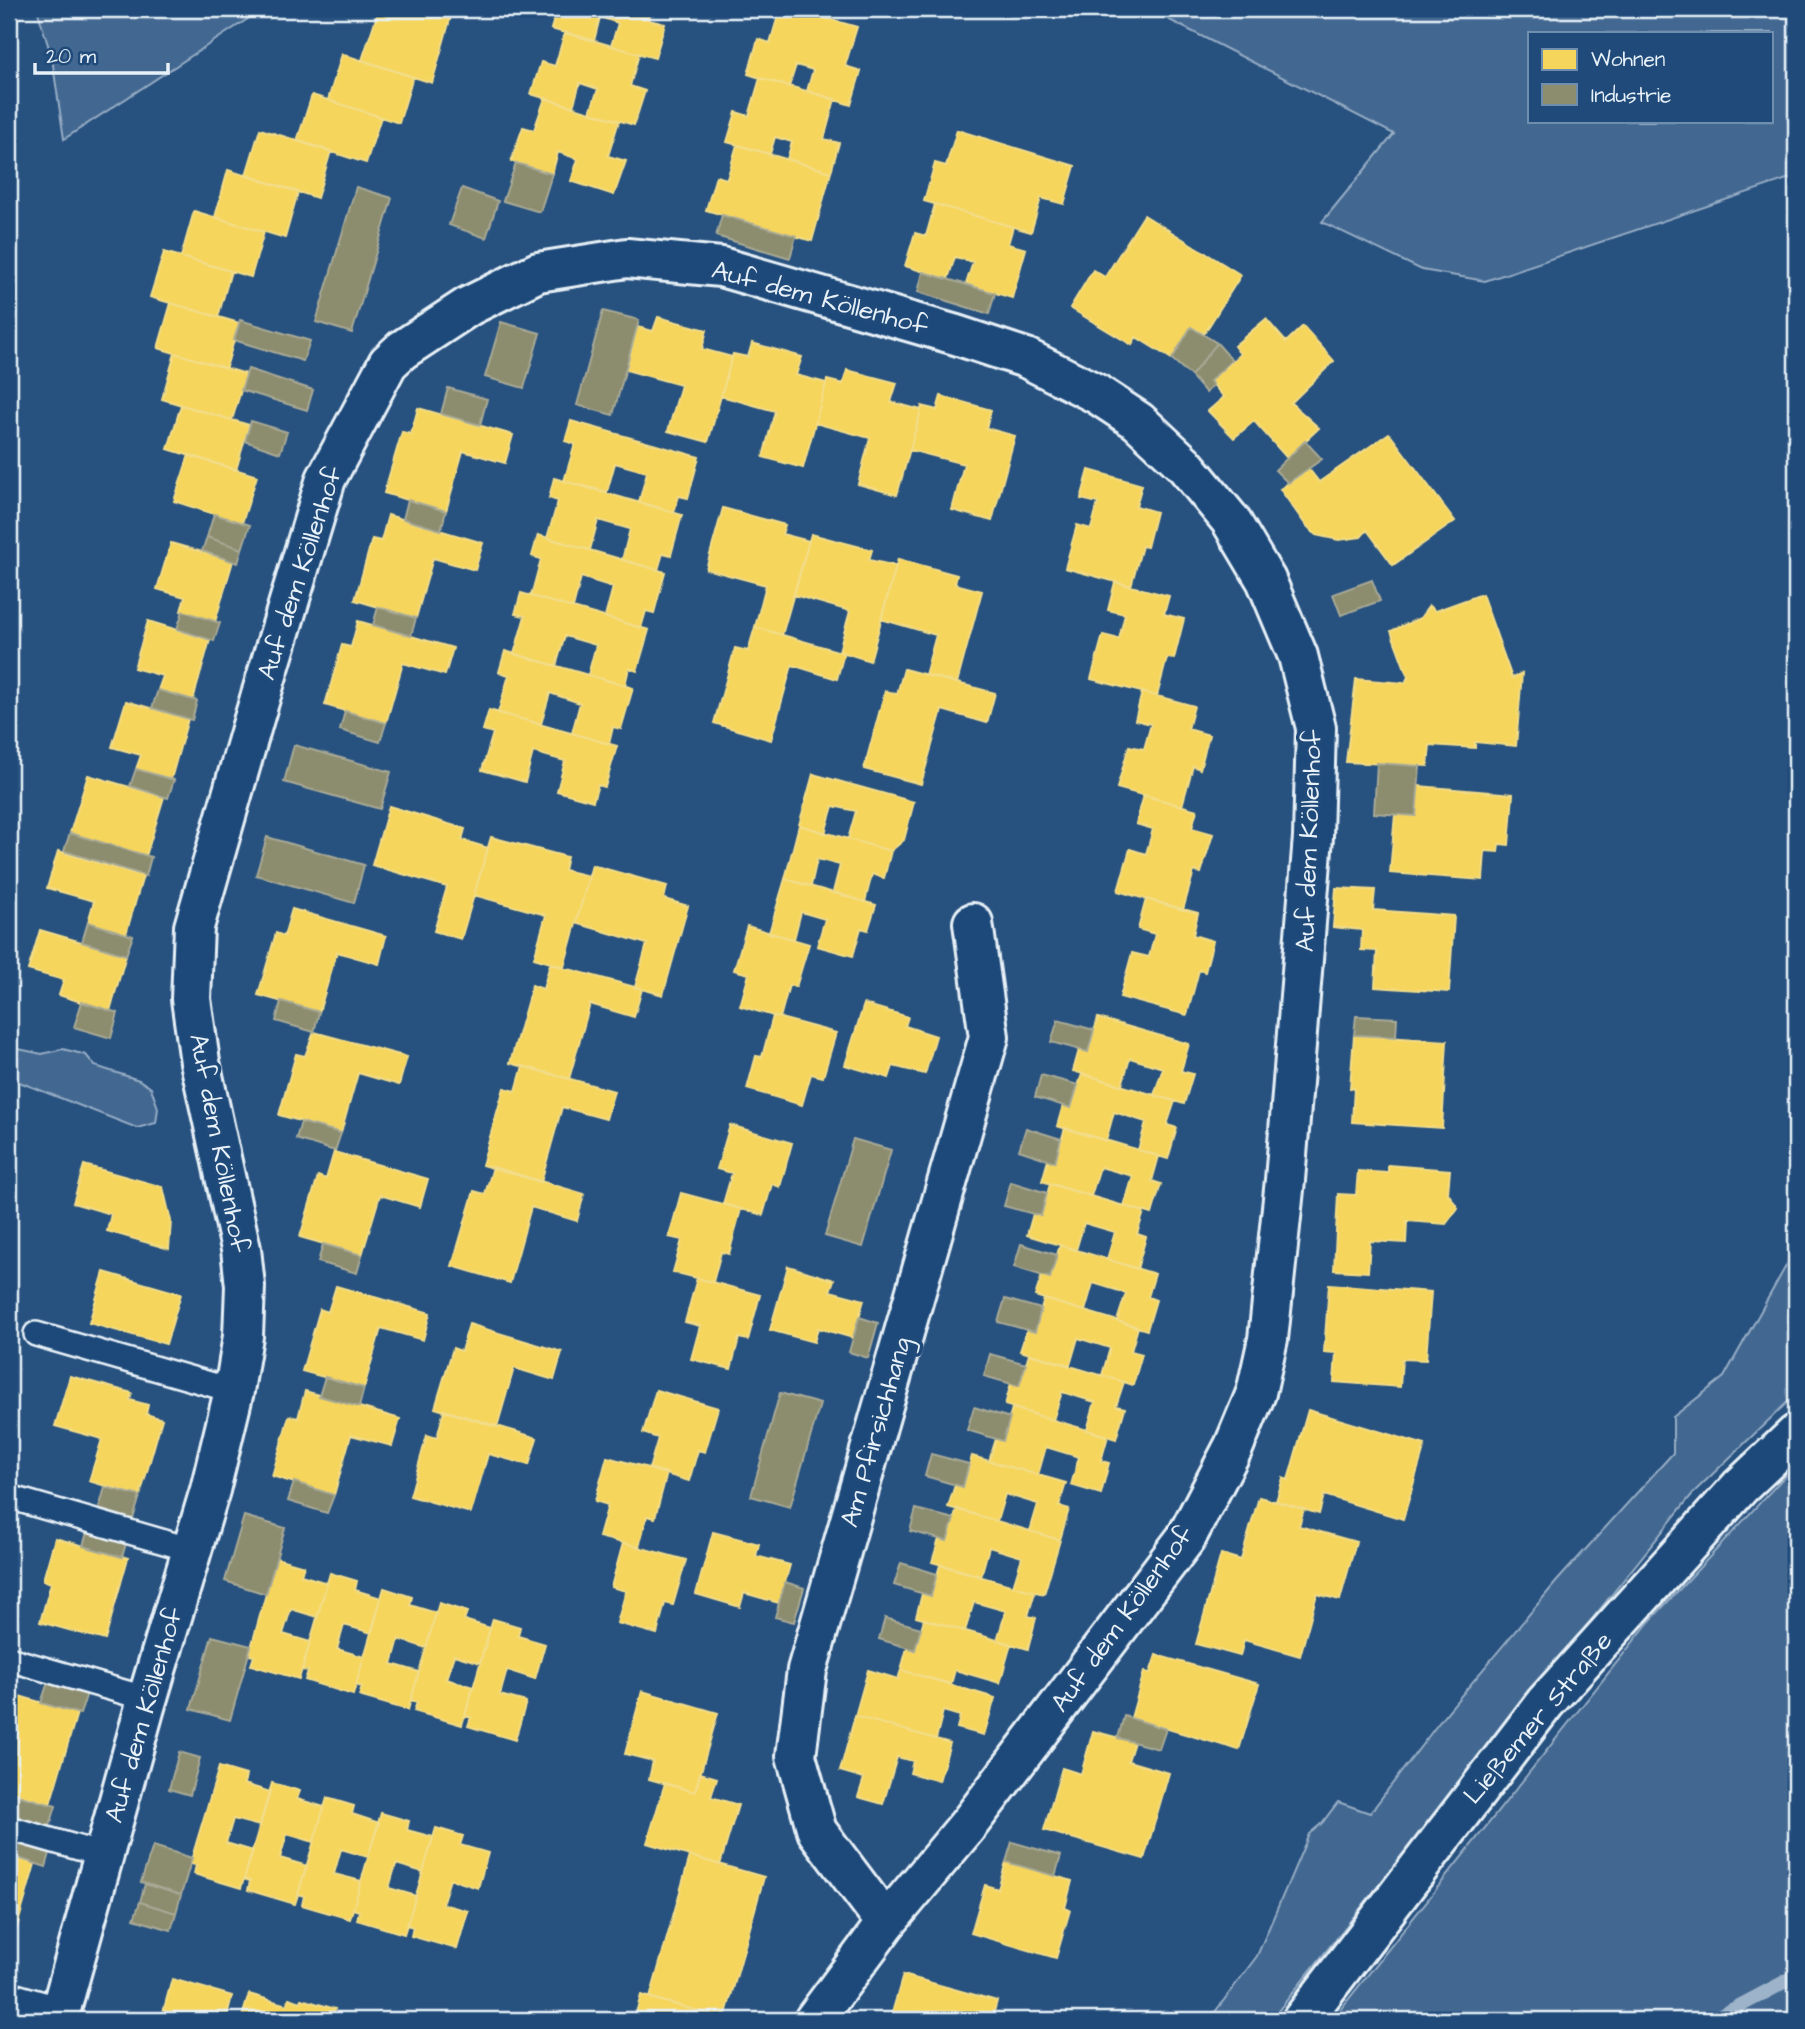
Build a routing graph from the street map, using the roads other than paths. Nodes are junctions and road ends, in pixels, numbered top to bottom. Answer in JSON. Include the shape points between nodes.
{"nodes":[{"id":1,"x":973,"y":923,"type":"dead end"},
{"id":2,"x":36,"y":1334,"type":"dead end"},
{"id":3,"x":234,"y":1391,"type":"junction"},
{"id":4,"x":1796,"y":1434,"type":"edge"},
{"id":5,"x":9,"y":1497,"type":"edge"},
{"id":6,"x":192,"y":1550,"type":"junction"},
{"id":7,"x":9,"y":1659,"type":"edge"},
{"id":8,"x":148,"y":1699,"type":"junction"},
{"id":9,"x":9,"y":1828,"type":"edge"},
{"id":10,"x":103,"y":1855,"type":"junction"},
{"id":11,"x":886,"y":1923,"type":"junction"},
{"id":12,"x":9,"y":1994,"type":"edge"},
{"id":13,"x":60,"y":2014,"type":"edge"},
{"id":14,"x":814,"y":2020,"type":"edge"},
{"id":15,"x":1302,"y":2020,"type":"edge"}],
"edges":[{"from":1,"to":11,"type":"street","name":"Am Pfirsichhang","via":[[989,1037],[807,1670],[796,1756],[817,1831]]},
{"from":2,"to":3,"type":"lane"},
{"from":3,"to":6,"type":"street","name":"Auf dem Köllenhof"},
{"from":3,"to":11,"type":"street","name":"Auf dem Köllenhof","via":[[243,1336],[242,1249],[191,999],[194,928],[326,479],[388,363],[469,306],[538,272],[627,258],[721,267],[956,335],[1026,358],[1138,421],[1184,464],[1223,512],[1259,568],[1297,656],[1316,728],[1314,836],[1298,1043],[1268,1339],[1256,1394],[1186,1538],[968,1825]]},
{"from":4,"to":15,"type":"street","name":"Ließemer Straße","via":[[1740,1487],[1545,1703]]},
{"from":5,"to":6,"type":"lane"},
{"from":6,"to":8,"type":"street","name":"Auf dem Köllenhof"},
{"from":7,"to":8,"type":"lane"},
{"from":8,"to":10,"type":"street","name":"Auf dem Köllenhof"},
{"from":9,"to":10,"type":"lane"},
{"from":10,"to":13,"type":"street","name":"Auf dem Köllenhof"},
{"from":11,"to":14,"type":"street","name":"Auf dem Köllenhof"},
{"from":12,"to":13,"type":"lane"}]}
